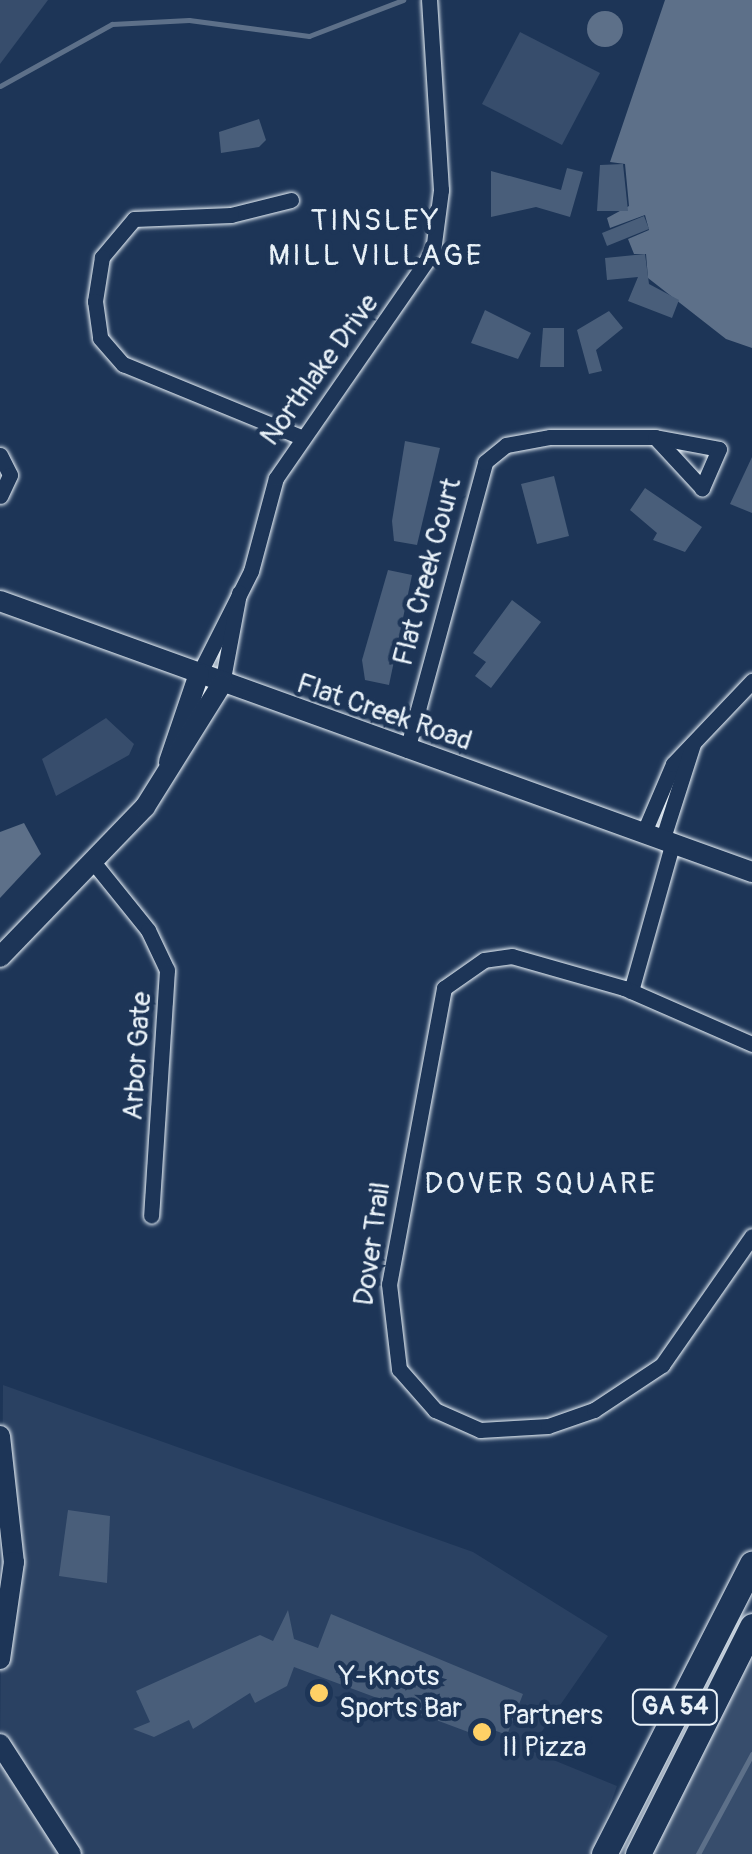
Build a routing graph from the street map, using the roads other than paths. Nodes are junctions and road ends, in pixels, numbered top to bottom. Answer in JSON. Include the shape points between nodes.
{"nodes":[{"id":1,"x":429,"y":0,"type":"edge"},
{"id":2,"x":292,"y":200,"type":"dead end"},
{"id":3,"x":301,"y":436,"type":"junction"},
{"id":4,"x":655,"y":437,"type":"dead end"},
{"id":5,"x":0,"y":455,"type":"edge"},
{"id":6,"x":0,"y":496,"type":"edge"},
{"id":7,"x":239,"y":594,"type":"junction"},
{"id":8,"x":0,"y":601,"type":"edge"},
{"id":9,"x":199,"y":674,"type":"junction"},
{"id":10,"x":752,"y":681,"type":"edge"},
{"id":11,"x":222,"y":684,"type":"junction"},
{"id":12,"x":407,"y":750,"type":"junction"},
{"id":13,"x":166,"y":774,"type":"junction"},
{"id":14,"x":660,"y":837,"type":"junction"},
{"id":15,"x":94,"y":863,"type":"junction"},
{"id":16,"x":752,"y":872,"type":"edge"},
{"id":17,"x":0,"y":957,"type":"edge"},
{"id":18,"x":631,"y":992,"type":"junction"},
{"id":19,"x":752,"y":1044,"type":"edge"},
{"id":20,"x":151,"y":1215,"type":"dead end"},
{"id":21,"x":752,"y":1236,"type":"edge"},
{"id":22,"x":0,"y":1436,"type":"edge"},
{"id":23,"x":752,"y":1564,"type":"edge"},
{"id":24,"x":752,"y":1626,"type":"edge"},
{"id":25,"x":0,"y":1660,"type":"edge"},
{"id":26,"x":1,"y":1752,"type":"edge"},
{"id":27,"x":71,"y":1854,"type":"edge"},
{"id":28,"x":604,"y":1854,"type":"edge"},
{"id":29,"x":638,"y":1854,"type":"edge"}],
"edges":[{"from":1,"to":3,"type":"street","name":"Northlake Drive","via":[[442,190],[433,251],[409,296]]},
{"from":2,"to":3,"type":"street","via":[[231,216],[134,219],[102,257],[95,300],[100,338],[123,364]]},
{"from":3,"to":7,"type":"street","name":"Northlake Drive","via":[[266,500]]},
{"from":4,"to":12,"type":"street","name":"Flat Creek Court","via":[[550,437],[506,445],[485,462]]},
{"from":5,"to":6,"type":"street","via":[[10,475]]},
{"from":7,"to":9,"type":"street","name":"Northlake Drive"},
{"from":7,"to":11,"type":"street","name":"Northlake Drive"},
{"from":8,"to":9,"type":"street","name":"Flat Creek Road"},
{"from":9,"to":11,"type":"street","name":"Flat Creek Road"},
{"from":9,"to":13,"type":"street","name":"Northlake Drive"},
{"from":10,"to":14,"type":"street","via":[[672,764]]},
{"from":11,"to":12,"type":"street","name":"Flat Creek Road"},
{"from":11,"to":13,"type":"street","name":"Northlake Drive"},
{"from":12,"to":14,"type":"street","name":"Flat Creek Road"},
{"from":13,"to":15,"type":"street","name":"Northlake Drive"},
{"from":14,"to":16,"type":"street","name":"Flat Creek Road"},
{"from":14,"to":18,"type":"street"},
{"from":15,"to":17,"type":"street","name":"Northlake Drive"},
{"from":15,"to":20,"type":"street","name":"Arbor Gate","via":[[148,930],[167,970]]},
{"from":18,"to":19,"type":"street","name":"Dover Trail"},
{"from":18,"to":21,"type":"street","name":"Dover Trail","via":[[512,956],[484,960],[444,988],[388,1284],[399,1369],[435,1410],[480,1430],[548,1426],[594,1410],[662,1365]]},
{"from":22,"to":25,"type":"street","via":[[14,1562]]},
{"from":23,"to":28,"type":"main road","number":"GA 54"},
{"from":24,"to":29,"type":"main road","number":"GA 54"},
{"from":26,"to":27,"type":"street"}]}
